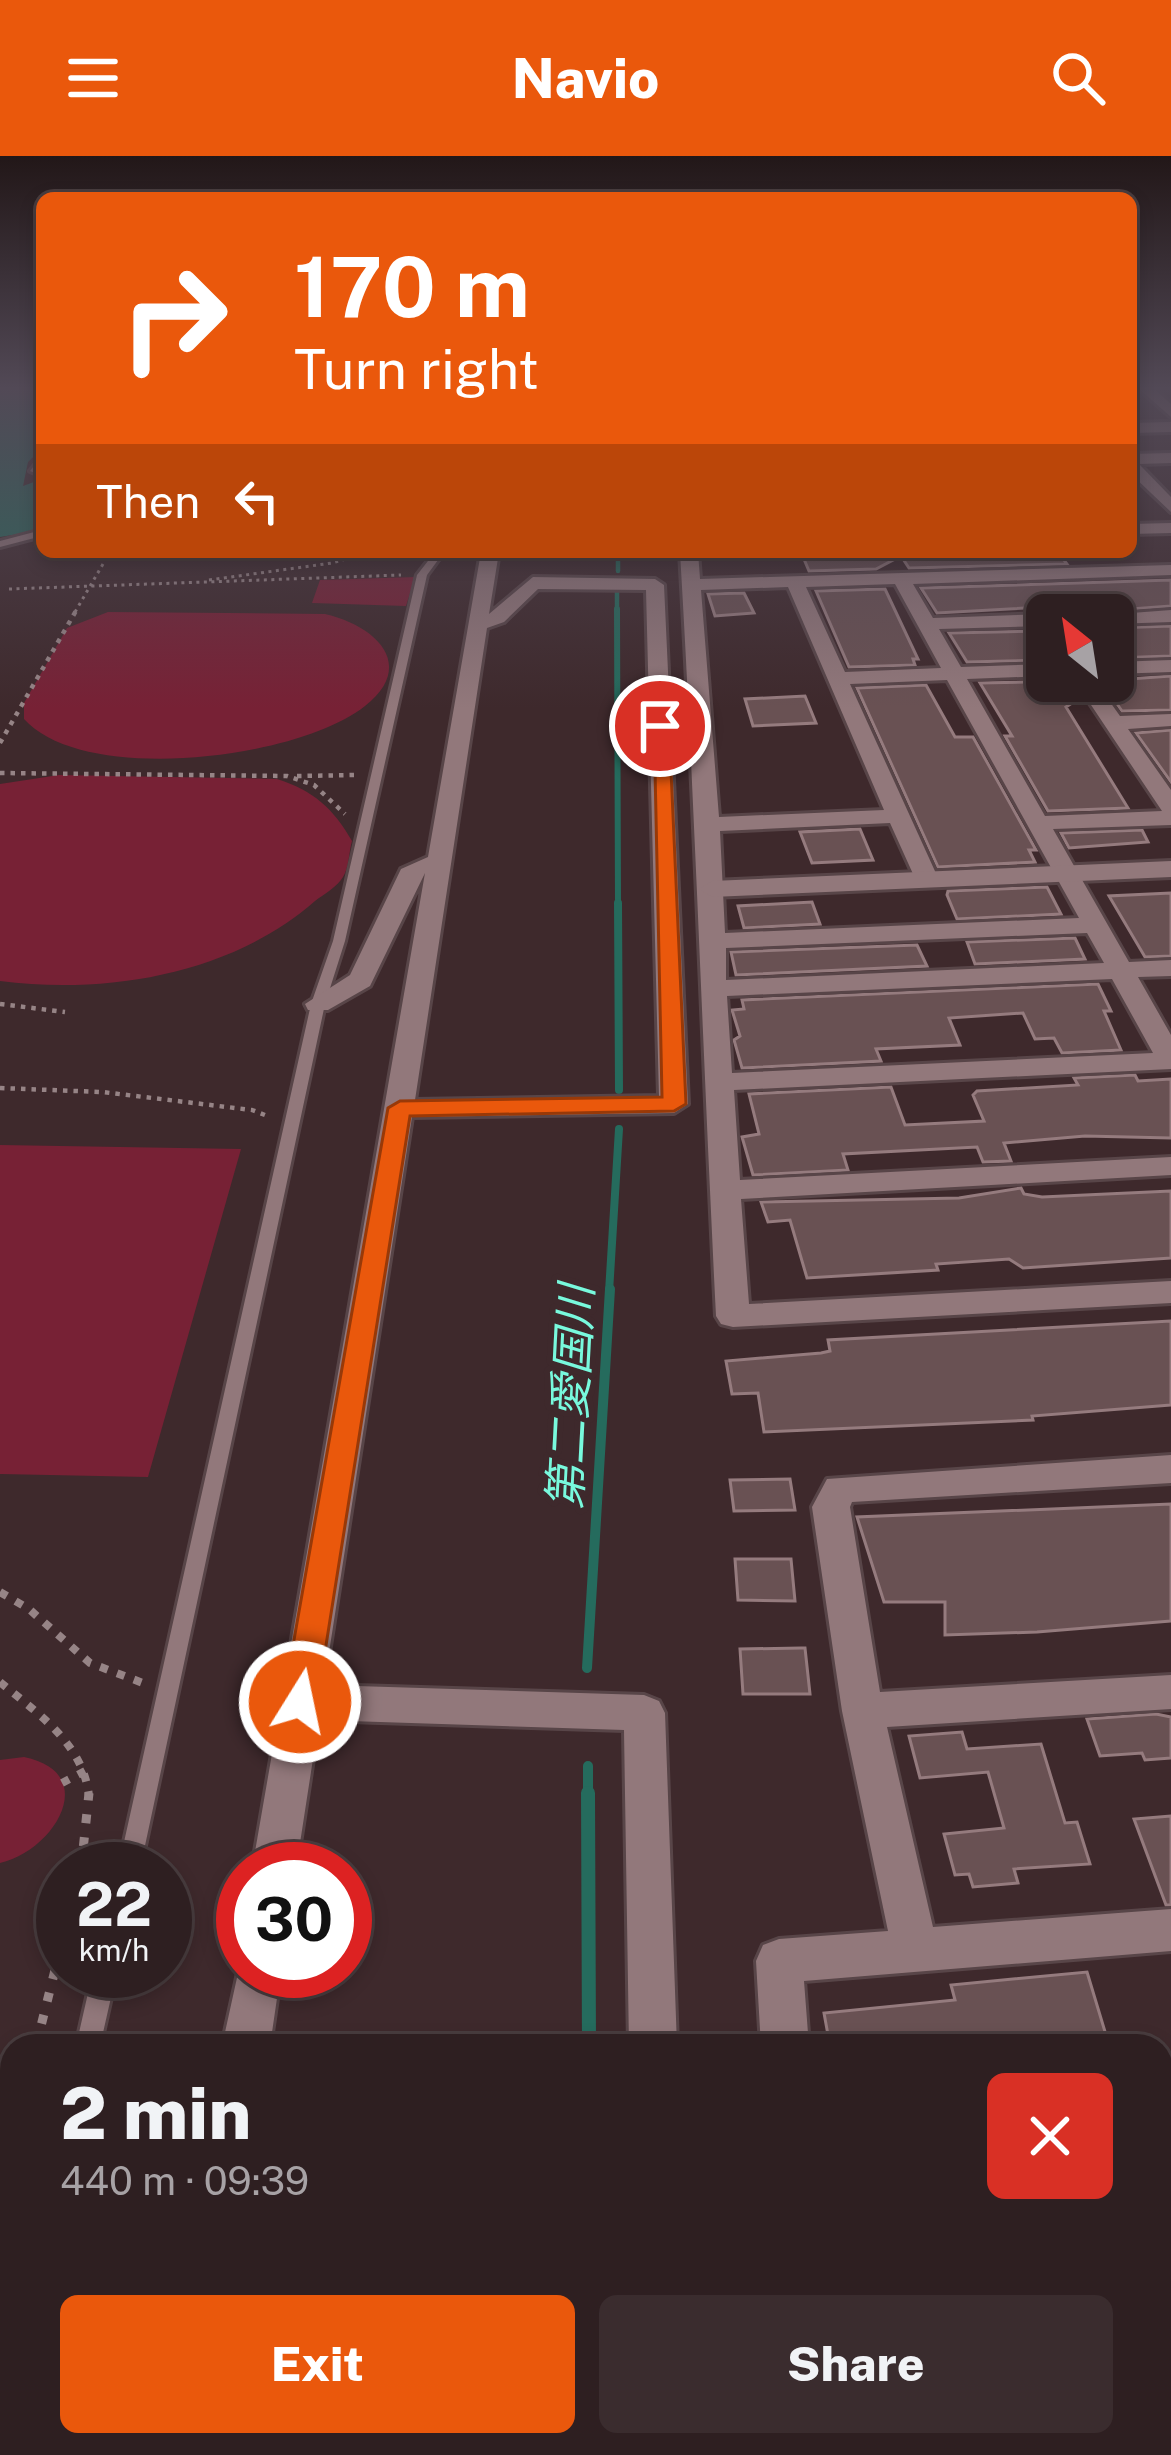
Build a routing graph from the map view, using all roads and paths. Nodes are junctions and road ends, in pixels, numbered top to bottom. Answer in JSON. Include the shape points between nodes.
{"nodes":[{"id":1,"x":1171,"y":528,"type":"edge"},
{"id":2,"x":1137,"y":530,"type":"edge"},
{"id":3,"x":36,"y":535,"type":"edge"},
{"id":4,"x":0,"y":544,"type":"edge"},
{"id":5,"x":107,"y":558,"type":"edge"},
{"id":6,"x":351,"y":558,"type":"edge"},
{"id":7,"x":435,"y":558,"type":"edge"},
{"id":8,"x":489,"y":558,"type":"edge"},
{"id":9,"x":689,"y":558,"type":"edge"},
{"id":10,"x":968,"y":558,"type":"edge"},
{"id":11,"x":1171,"y":570,"type":"edge"},
{"id":12,"x":422,"y":574,"type":"junction"},
{"id":13,"x":981,"y":576,"type":"junction"},
{"id":14,"x":901,"y":579,"type":"junction"},
{"id":15,"x":795,"y":582,"type":"junction"},
{"id":16,"x":200,"y":584,"type":"junction"},
{"id":17,"x":689,"y":586,"type":"junction"},
{"id":18,"x":91,"y":588,"type":"junction"},
{"id":19,"x":9,"y":590,"type":"dead end"},
{"id":20,"x":1171,"y":616,"type":"edge"},
{"id":21,"x":1134,"y":617,"type":"edge"},
{"id":22,"x":1026,"y":621,"type":"edge"},
{"id":23,"x":479,"y":624,"type":"junction"},
{"id":24,"x":927,"y":624,"type":"junction"},
{"id":25,"x":1171,"y":666,"type":"edge"},
{"id":26,"x":1134,"y":667,"type":"edge"},
{"id":27,"x":1026,"y":671,"type":"edge"},
{"id":28,"x":954,"y":674,"type":"junction"},
{"id":29,"x":835,"y":678,"type":"junction"},
{"id":30,"x":1100,"y":702,"type":"edge"},
{"id":31,"x":1171,"y":720,"type":"edge"},
{"id":32,"x":1114,"y":723,"type":"junction"},
{"id":33,"x":0,"y":742,"type":"edge"},
{"id":34,"x":2,"y":770,"type":"edge"},
{"id":35,"x":375,"y":775,"type":"junction"},
{"id":36,"x":287,"y":776,"type":"junction"},
{"id":37,"x":1162,"y":781,"type":"edge"},
{"id":38,"x":1171,"y":807,"type":"edge"},
{"id":39,"x":896,"y":816,"type":"junction"},
{"id":40,"x":1171,"y":818,"type":"edge"},
{"id":41,"x":1038,"y":823,"type":"junction"},
{"id":42,"x":707,"y":825,"type":"junction"},
{"id":43,"x":363,"y":835,"type":"junction"},
{"id":44,"x":440,"y":861,"type":"junction"},
{"id":45,"x":1171,"y":869,"type":"edge"},
{"id":46,"x":1067,"y":874,"type":"junction"},
{"id":47,"x":927,"y":880,"type":"junction"},
{"id":48,"x":712,"y":889,"type":"junction"},
{"id":49,"x":1095,"y":925,"type":"junction"},
{"id":50,"x":712,"y":941,"type":"junction"},
{"id":51,"x":1171,"y":968,"type":"edge"},
{"id":52,"x":1121,"y":971,"type":"junction"},
{"id":53,"x":713,"y":989,"type":"junction"},
{"id":54,"x":1,"y":1003,"type":"edge"},
{"id":55,"x":318,"y":1004,"type":"junction"},
{"id":56,"x":65,"y":1012,"type":"dead end"},
{"id":57,"x":1171,"y":1060,"type":"edge"},
{"id":58,"x":717,"y":1082,"type":"junction"},
{"id":59,"x":0,"y":1088,"type":"edge"},
{"id":60,"x":400,"y":1108,"type":"junction"},
{"id":61,"x":293,"y":1125,"type":"junction"},
{"id":62,"x":1171,"y":1166,"type":"edge"},
{"id":63,"x":727,"y":1190,"type":"junction"},
{"id":64,"x":1171,"y":1292,"type":"edge"},
{"id":65,"x":1171,"y":1469,"type":"edge"},
{"id":66,"x":0,"y":1592,"type":"edge"},
{"id":67,"x":0,"y":1682,"type":"edge"},
{"id":68,"x":1171,"y":1692,"type":"edge"},
{"id":69,"x":168,"y":1693,"type":"junction"},
{"id":70,"x":300,"y":1702,"type":"junction"},
{"id":71,"x":863,"y":1711,"type":"junction"},
{"id":72,"x":87,"y":1771,"type":"junction"},
{"id":73,"x":62,"y":1784,"type":"dead end"},
{"id":74,"x":84,"y":1842,"type":"edge"},
{"id":75,"x":135,"y":1842,"type":"edge"},
{"id":76,"x":278,"y":1842,"type":"edge"},
{"id":77,"x":1171,"y":1930,"type":"edge"},
{"id":78,"x":915,"y":1949,"type":"junction"},
{"id":79,"x":48,"y":1998,"type":"edge"},
{"id":80,"x":100,"y":1998,"type":"edge"},
{"id":81,"x":253,"y":1998,"type":"edge"},
{"id":82,"x":39,"y":2034,"type":"edge"},
{"id":83,"x":91,"y":2034,"type":"edge"},
{"id":84,"x":248,"y":2034,"type":"edge"},
{"id":85,"x":652,"y":2034,"type":"edge"},
{"id":86,"x":784,"y":2034,"type":"edge"}],
"edges":[{"from":1,"to":2,"type":"street"},
{"from":3,"to":4,"type":"lane"},
{"from":5,"to":18,"type":"path"},
{"from":6,"to":16,"type":"path"},
{"from":7,"to":12,"type":"lane"},
{"from":8,"to":23,"type":"street"},
{"from":9,"to":17,"type":"street"},
{"from":10,"to":13,"type":"street"},
{"from":11,"to":13,"type":"street"},
{"from":12,"to":16,"type":"path"},
{"from":12,"to":35,"type":"lane"},
{"from":13,"to":14,"type":"street"},
{"from":14,"to":15,"type":"street"},
{"from":14,"to":24,"type":"street"},
{"from":15,"to":17,"type":"street"},
{"from":15,"to":29,"type":"street"},
{"from":16,"to":18,"type":"path"},
{"from":17,"to":42,"type":"street"},
{"from":18,"to":19,"type":"path"},
{"from":18,"to":33,"type":"path"},
{"from":20,"to":21,"type":"street"},
{"from":22,"to":24,"type":"street"},
{"from":23,"to":44,"type":"street"},
{"from":23,"to":60,"type":"street","via":[[533,583],[655,585],[674,1104]]},
{"from":24,"to":28,"type":"street"},
{"from":25,"to":26,"type":"street"},
{"from":27,"to":28,"type":"street"},
{"from":28,"to":29,"type":"street"},
{"from":28,"to":41,"type":"street"},
{"from":29,"to":39,"type":"street"},
{"from":30,"to":32,"type":"street"},
{"from":31,"to":32,"type":"street"},
{"from":32,"to":37,"type":"street"},
{"from":34,"to":36,"type":"path"},
{"from":35,"to":36,"type":"path"},
{"from":35,"to":43,"type":"lane"},
{"from":36,"to":43,"type":"path","via":[[314,785]]},
{"from":37,"to":38,"type":"street"},
{"from":39,"to":42,"type":"street"},
{"from":39,"to":47,"type":"street"},
{"from":40,"to":41,"type":"street"},
{"from":41,"to":46,"type":"street"},
{"from":42,"to":48,"type":"street"},
{"from":43,"to":55,"type":"lane"},
{"from":44,"to":55,"type":"street","via":[[413,869],[361,980]]},
{"from":44,"to":60,"type":"street"},
{"from":45,"to":46,"type":"street"},
{"from":46,"to":47,"type":"street"},
{"from":46,"to":49,"type":"street"},
{"from":47,"to":48,"type":"street"},
{"from":48,"to":50,"type":"street"},
{"from":49,"to":50,"type":"street"},
{"from":49,"to":52,"type":"street"},
{"from":50,"to":53,"type":"street"},
{"from":51,"to":52,"type":"street"},
{"from":52,"to":53,"type":"street"},
{"from":52,"to":57,"type":"street"},
{"from":53,"to":58,"type":"street"},
{"from":54,"to":56,"type":"path"},
{"from":55,"to":61,"type":"lane"},
{"from":57,"to":58,"type":"street"},
{"from":58,"to":63,"type":"street"},
{"from":59,"to":61,"type":"path","via":[[252,1110]]},
{"from":60,"to":70,"type":"street"},
{"from":61,"to":69,"type":"lane"},
{"from":62,"to":63,"type":"street"},
{"from":63,"to":64,"type":"street","via":[[733,1316]]},
{"from":65,"to":71,"type":"street","via":[[840,1489],[831,1507]]},
{"from":66,"to":69,"type":"path","via":[[90,1663]]},
{"from":67,"to":72,"type":"path","via":[[64,1735]]},
{"from":68,"to":71,"type":"street"},
{"from":69,"to":75,"type":"lane"},
{"from":70,"to":76,"type":"street"},
{"from":70,"to":85,"type":"street","via":[[644,1712]]},
{"from":71,"to":78,"type":"street"},
{"from":72,"to":73,"type":"path"},
{"from":72,"to":74,"type":"path"},
{"from":77,"to":78,"type":"street"},
{"from":78,"to":86,"type":"street","via":[[778,1961]]},
{"from":79,"to":82,"type":"path"},
{"from":80,"to":83,"type":"lane"},
{"from":81,"to":84,"type":"street"}]}
